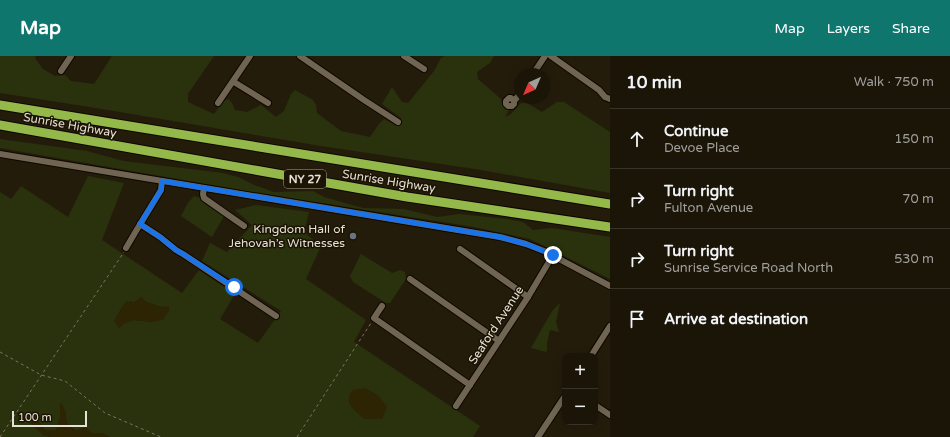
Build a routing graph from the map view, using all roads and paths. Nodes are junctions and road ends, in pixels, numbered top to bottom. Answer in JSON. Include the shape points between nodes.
{"nodes":[{"id":1,"x":71,"y":56,"type":"edge"},
{"id":2,"x":250,"y":56,"type":"edge"},
{"id":3,"x":300,"y":56,"type":"edge"},
{"id":4,"x":404,"y":56,"type":"edge"},
{"id":5,"x":546,"y":56,"type":"edge"},
{"id":6,"x":552,"y":56,"type":"edge"},
{"id":7,"x":537,"y":68,"type":"edge"},
{"id":8,"x":424,"y":69,"type":"dead end"},
{"id":9,"x":61,"y":71,"type":"dead end"},
{"id":10,"x":234,"y":82,"type":"junction"},
{"id":11,"x":610,"y":99,"type":"edge"},
{"id":12,"x":218,"y":103,"type":"dead end"},
{"id":13,"x":268,"y":103,"type":"dead end"},
{"id":14,"x":0,"y":105,"type":"edge"},
{"id":15,"x":398,"y":122,"type":"dead end"},
{"id":16,"x":0,"y":125,"type":"edge"},
{"id":17,"x":1,"y":156,"type":"edge"},
{"id":18,"x":162,"y":181,"type":"junction"},
{"id":19,"x":204,"y":188,"type":"junction"},
{"id":20,"x":610,"y":204,"type":"edge"},
{"id":21,"x":140,"y":224,"type":"junction"},
{"id":22,"x":244,"y":226,"type":"dead end"},
{"id":23,"x":610,"y":227,"type":"edge"},
{"id":24,"x":126,"y":248,"type":"joint"},
{"id":25,"x":460,"y":249,"type":"dead end"},
{"id":26,"x":553,"y":255,"type":"junction"},
{"id":27,"x":410,"y":279,"type":"dead end"},
{"id":28,"x":610,"y":286,"type":"edge"},
{"id":29,"x":528,"y":297,"type":"junction"},
{"id":30,"x":382,"y":306,"type":"dead end"},
{"id":31,"x":276,"y":316,"type":"dead end"},
{"id":32,"x":374,"y":318,"type":"junction"},
{"id":33,"x":610,"y":326,"type":"edge"},
{"id":34,"x":499,"y":341,"type":"junction"},
{"id":35,"x":0,"y":352,"type":"edge"},
{"id":36,"x":593,"y":353,"type":"edge"},
{"id":37,"x":41,"y":376,"type":"junction"},
{"id":38,"x":470,"y":385,"type":"junction"},
{"id":39,"x":562,"y":401,"type":"edge"},
{"id":40,"x":456,"y":406,"type":"dead end"},
{"id":41,"x":598,"y":407,"type":"edge"},
{"id":42,"x":610,"y":415,"type":"edge"},
{"id":43,"x":0,"y":437,"type":"edge"},
{"id":44,"x":161,"y":437,"type":"edge"},
{"id":45,"x":297,"y":437,"type":"edge"},
{"id":46,"x":538,"y":437,"type":"edge"}],
"edges":[{"from":1,"to":9,"type":"street"},
{"from":2,"to":10,"type":"street"},
{"from":3,"to":15,"type":"street"},
{"from":4,"to":8,"type":"street"},
{"from":5,"to":7,"type":"street"},
{"from":6,"to":11,"type":"street"},
{"from":10,"to":12,"type":"street"},
{"from":10,"to":13,"type":"street"},
{"from":14,"to":20,"type":"highway","name":"Sunrise Highway","number":"NY 27"},
{"from":16,"to":23,"type":"highway","name":"Sunrise Highway","number":"NY 27","via":[[407,197]]},
{"from":17,"to":18,"type":"street"},
{"from":18,"to":19,"type":"street"},
{"from":18,"to":21,"type":"street","via":[[161,190]]},
{"from":19,"to":22,"type":"street","via":[[202,194],[208,202]]},
{"from":19,"to":26,"type":"street","via":[[500,237]]},
{"from":21,"to":24,"type":"street"},
{"from":21,"to":31,"type":"street"},
{"from":24,"to":37,"type":"path"},
{"from":25,"to":29,"type":"street"},
{"from":26,"to":28,"type":"street"},
{"from":26,"to":29,"type":"street","name":"Seaford Avenue"},
{"from":27,"to":34,"type":"street"},
{"from":29,"to":34,"type":"street","name":"Seaford Avenue"},
{"from":30,"to":32,"type":"street"},
{"from":32,"to":38,"type":"street"},
{"from":32,"to":45,"type":"path"},
{"from":33,"to":36,"type":"street"},
{"from":34,"to":38,"type":"street","name":"Seaford Avenue"},
{"from":35,"to":37,"type":"path"},
{"from":37,"to":43,"type":"path"},
{"from":37,"to":44,"type":"path","via":[[65,381],[105,413]]},
{"from":38,"to":40,"type":"street","name":"Seaford Avenue"},
{"from":39,"to":46,"type":"street"},
{"from":41,"to":42,"type":"street"}]}
